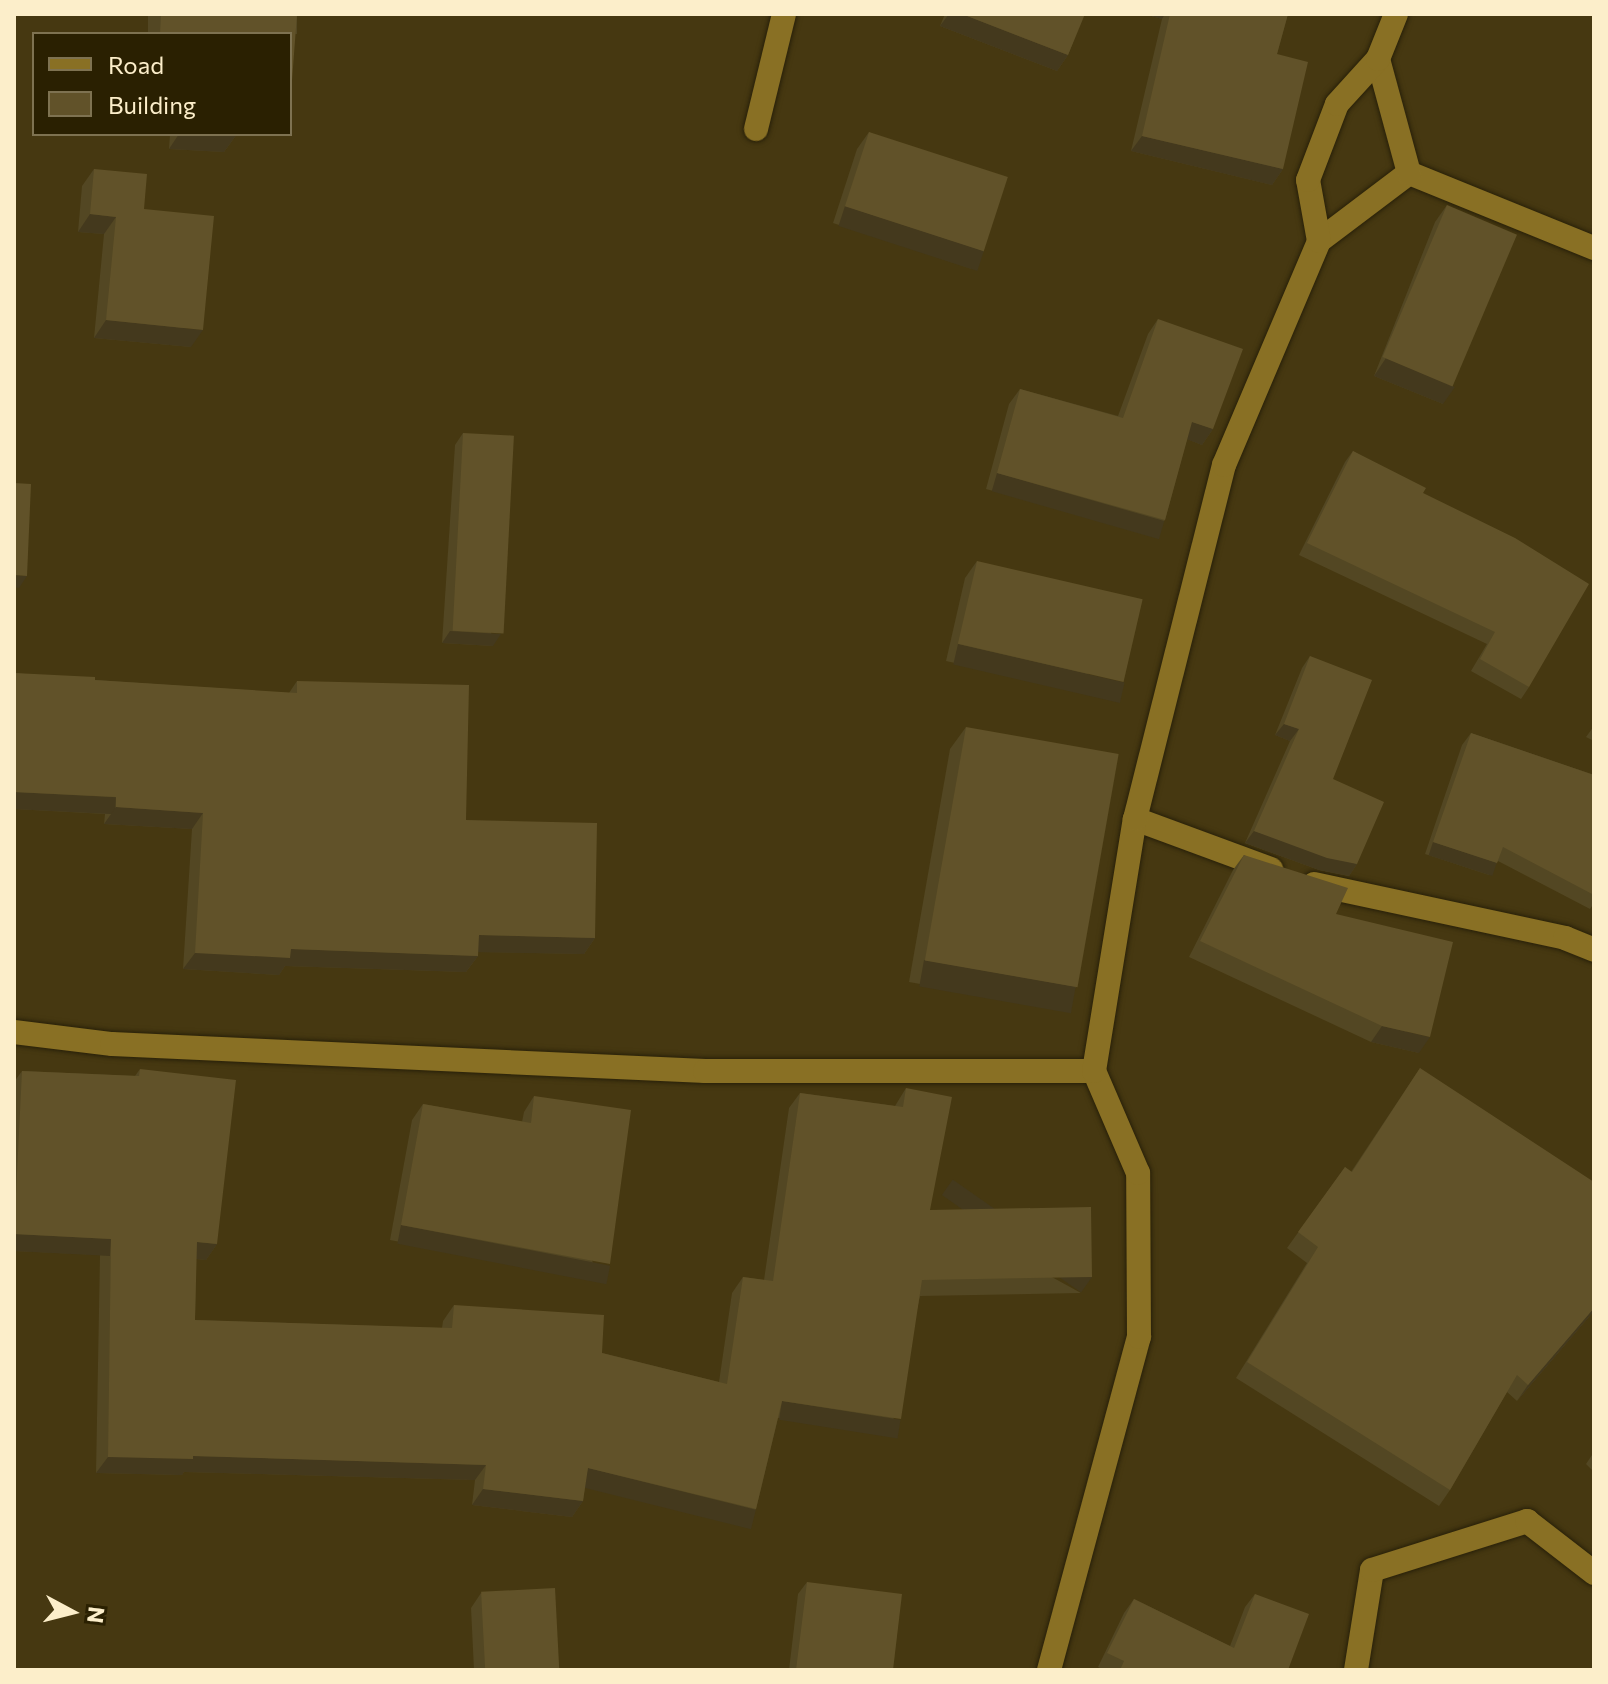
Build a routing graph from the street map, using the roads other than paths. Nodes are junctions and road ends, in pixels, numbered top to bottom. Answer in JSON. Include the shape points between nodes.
{"nodes":[{"id":1,"x":784,"y":14,"type":"edge"},
{"id":2,"x":1396,"y":14,"type":"edge"},
{"id":3,"x":1378,"y":59,"type":"junction"},
{"id":4,"x":756,"y":129,"type":"dead end"},
{"id":5,"x":1409,"y":173,"type":"junction"},
{"id":6,"x":1319,"y":241,"type":"junction"},
{"id":7,"x":1594,"y":248,"type":"edge"},
{"id":8,"x":1135,"y":819,"type":"junction"},
{"id":9,"x":1594,"y":950,"type":"edge"},
{"id":10,"x":14,"y":1032,"type":"edge"},
{"id":11,"x":1094,"y":1071,"type":"junction"},
{"id":12,"x":1594,"y":1573,"type":"edge"},
{"id":13,"x":1049,"y":1670,"type":"edge"},
{"id":14,"x":1356,"y":1670,"type":"edge"}],
"edges":[{"from":1,"to":4,"type":"street"},
{"from":2,"to":3,"type":"street"},
{"from":3,"to":5,"type":"street"},
{"from":3,"to":6,"type":"street","via":[[1337,104],[1308,180]]},
{"from":5,"to":6,"type":"street"},
{"from":5,"to":7,"type":"street"},
{"from":6,"to":8,"type":"street","via":[[1224,465]]},
{"from":8,"to":9,"type":"street","via":[[1315,884],[1565,938]]},
{"from":8,"to":11,"type":"street"},
{"from":10,"to":11,"type":"street","via":[[112,1044],[705,1071]]},
{"from":11,"to":13,"type":"street","via":[[1138,1173],[1139,1337]]},
{"from":12,"to":14,"type":"street","via":[[1527,1521],[1372,1570]]}]}
